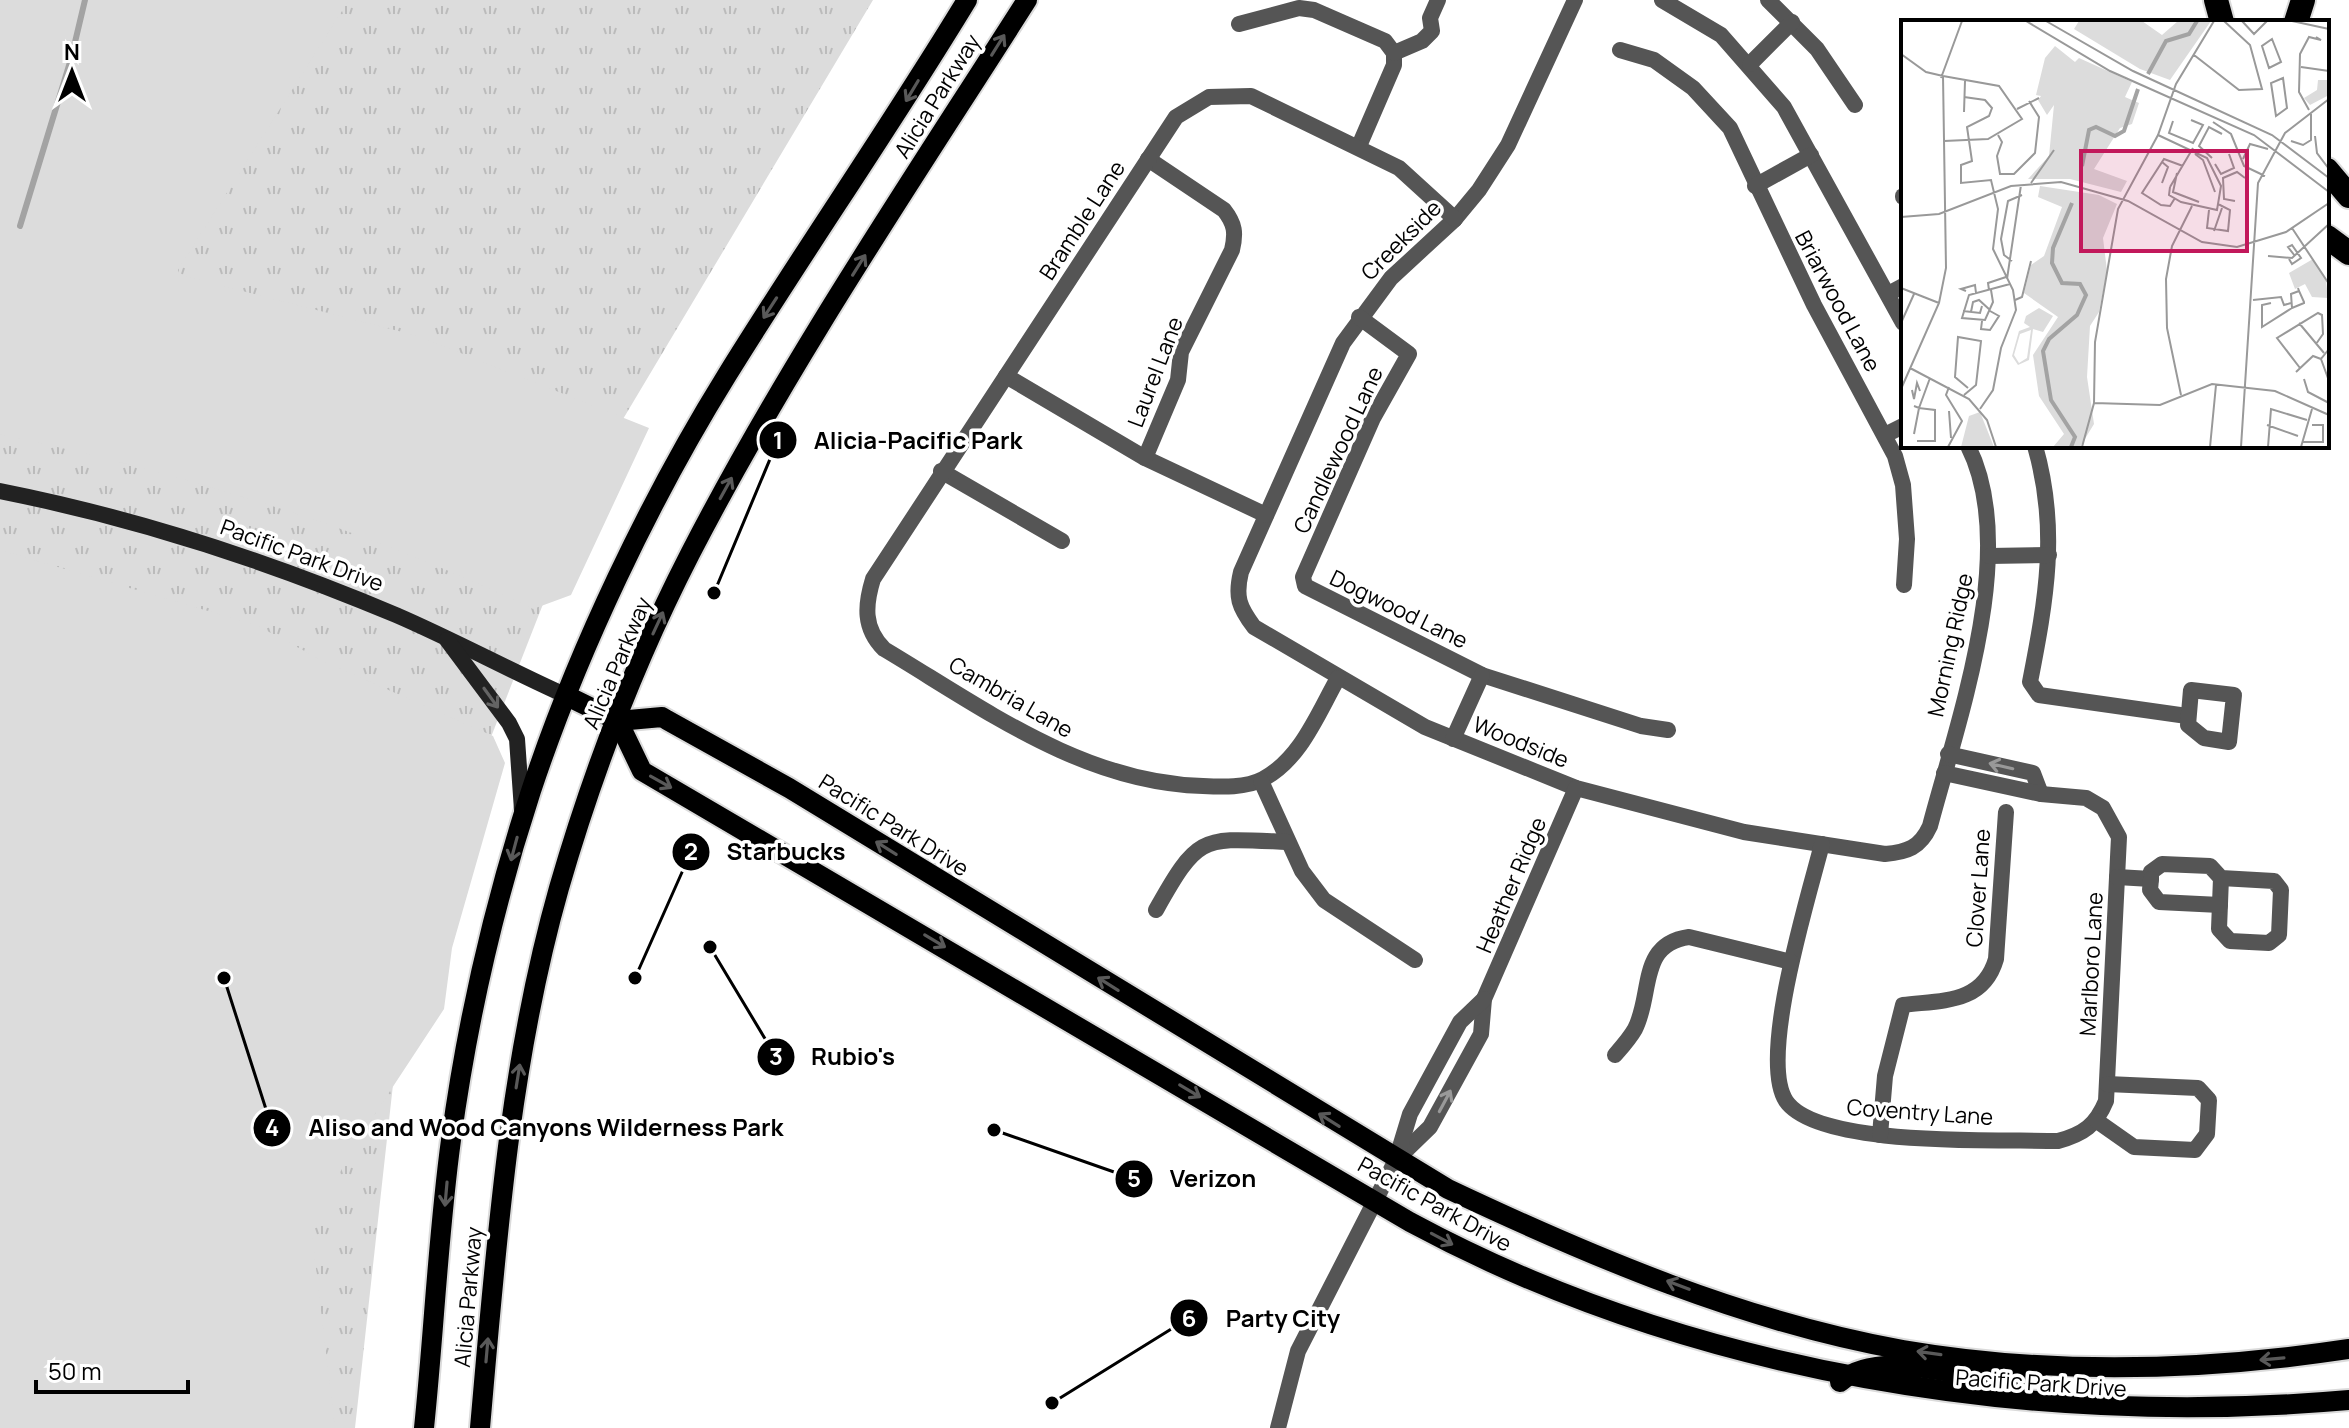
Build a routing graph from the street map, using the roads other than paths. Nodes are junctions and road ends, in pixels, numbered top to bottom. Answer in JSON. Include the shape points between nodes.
{"nodes":[{"id":1,"x":967,"y":0,"type":"edge"},
{"id":2,"x":1027,"y":0,"type":"edge"},
{"id":3,"x":1438,"y":0,"type":"edge"},
{"id":4,"x":1575,"y":0,"type":"edge"},
{"id":5,"x":1662,"y":0,"type":"edge"},
{"id":6,"x":1768,"y":0,"type":"edge"},
{"id":7,"x":2216,"y":0,"type":"edge"},
{"id":8,"x":2303,"y":0,"type":"edge"},
{"id":9,"x":2221,"y":20,"type":"edge"},
{"id":10,"x":2297,"y":20,"type":"edge"},
{"id":11,"x":1792,"y":22,"type":"junction"},
{"id":12,"x":1239,"y":24,"type":"dead end"},
{"id":13,"x":1620,"y":50,"type":"dead end"},
{"id":14,"x":1394,"y":53,"type":"junction"},
{"id":15,"x":1750,"y":64,"type":"junction"},
{"id":16,"x":1855,"y":105,"type":"dead end"},
{"id":17,"x":1359,"y":146,"type":"junction"},
{"id":18,"x":1811,"y":155,"type":"junction"},
{"id":19,"x":1148,"y":159,"type":"junction"},
{"id":20,"x":2329,"y":172,"type":"edge"},
{"id":21,"x":1755,"y":186,"type":"junction"},
{"id":22,"x":2349,"y":196,"type":"edge"},
{"id":23,"x":1455,"y":219,"type":"junction"},
{"id":24,"x":2329,"y":238,"type":"edge"},
{"id":25,"x":2349,"y":253,"type":"edge"},
{"id":26,"x":1895,"y":290,"type":"edge"},
{"id":27,"x":1901,"y":315,"type":"edge"},
{"id":28,"x":1359,"y":317,"type":"junction"},
{"id":29,"x":1006,"y":376,"type":"junction"},
{"id":30,"x":1901,"y":427,"type":"edge"},
{"id":31,"x":1885,"y":435,"type":"junction"},
{"id":32,"x":1969,"y":448,"type":"edge"},
{"id":33,"x":2036,"y":448,"type":"edge"},
{"id":34,"x":1145,"y":458,"type":"junction"},
{"id":35,"x":941,"y":471,"type":"junction"},
{"id":36,"x":0,"y":491,"type":"edge"},
{"id":37,"x":1266,"y":515,"type":"junction"},
{"id":38,"x":1062,"y":541,"type":"dead end"},
{"id":39,"x":2049,"y":555,"type":"junction"},
{"id":40,"x":1989,"y":556,"type":"junction"},
{"id":41,"x":1303,"y":577,"type":"joint"},
{"id":42,"x":1904,"y":585,"type":"dead end"},
{"id":43,"x":867,"y":622,"type":"joint"},
{"id":44,"x":444,"y":636,"type":"junction"},
{"id":45,"x":1482,"y":675,"type":"junction"},
{"id":46,"x":1338,"y":678,"type":"junction"},
{"id":47,"x":567,"y":696,"type":"junction"},
{"id":48,"x":2187,"y":716,"type":"dead end"},
{"id":49,"x":618,"y":721,"type":"junction"},
{"id":50,"x":1668,"y":730,"type":"dead end"},
{"id":51,"x":1453,"y":739,"type":"junction"},
{"id":52,"x":1948,"y":754,"type":"junction"},
{"id":53,"x":1944,"y":773,"type":"junction"},
{"id":54,"x":1261,"y":781,"type":"junction"},
{"id":55,"x":1576,"y":788,"type":"junction"},
{"id":56,"x":2041,"y":794,"type":"junction"},
{"id":57,"x":2006,"y":812,"type":"dead end"},
{"id":58,"x":522,"y":819,"type":"junction"},
{"id":59,"x":1287,"y":842,"type":"junction"},
{"id":60,"x":1822,"y":844,"type":"junction"},
{"id":61,"x":1915,"y":848,"type":"joint"},
{"id":62,"x":2117,"y":877,"type":"junction"},
{"id":63,"x":2221,"y":878,"type":"junction"},
{"id":64,"x":2151,"y":879,"type":"junction"},
{"id":65,"x":2220,"y":905,"type":"junction"},
{"id":66,"x":1156,"y":910,"type":"dead end"},
{"id":67,"x":1415,"y":960,"type":"dead end"},
{"id":68,"x":1791,"y":962,"type":"junction"},
{"id":69,"x":1484,"y":999,"type":"junction"},
{"id":70,"x":1615,"y":1055,"type":"dead end"},
{"id":71,"x":2107,"y":1084,"type":"junction"},
{"id":72,"x":2097,"y":1121,"type":"junction"},
{"id":73,"x":1880,"y":1135,"type":"junction"},
{"id":74,"x":1396,"y":1160,"type":"junction"},
{"id":75,"x":1373,"y":1201,"type":"junction"},
{"id":76,"x":2349,"y":1349,"type":"edge"},
{"id":77,"x":2048,"y":1364,"type":"junction"},
{"id":78,"x":1840,"y":1382,"type":"junction"},
{"id":79,"x":2349,"y":1400,"type":"edge"},
{"id":80,"x":424,"y":1428,"type":"edge"},
{"id":81,"x":480,"y":1428,"type":"edge"},
{"id":82,"x":1278,"y":1428,"type":"edge"}],
"edges":[{"from":1,"to":47,"type":"main road","name":"Alicia Parkway","one_way":true,"via":[[725,379],[632,549]]},
{"from":49,"to":2,"type":"main road","name":"Alicia Parkway","one_way":true,"via":[[689,556],[755,436]]},
{"from":3,"to":14,"type":"street","via":[[1430,18],[1432,31]]},
{"from":4,"to":23,"type":"street","name":"Creekside","via":[[1508,145]]},
{"from":5,"to":15,"type":"street","via":[[1721,35]]},
{"from":6,"to":11,"type":"street"},
{"from":7,"to":9,"type":"highway"},
{"from":8,"to":10,"type":"highway"},
{"from":11,"to":15,"type":"street"},
{"from":11,"to":16,"type":"street"},
{"from":12,"to":14,"type":"street","via":[[1299,8],[1314,10],[1385,41]]},
{"from":13,"to":21,"type":"street","name":"Briarwood Lane","via":[[1654,60],[1693,88],[1730,128]]},
{"from":14,"to":17,"type":"street","via":[[1394,65]]},
{"from":15,"to":18,"type":"street","via":[[1784,107]]},
{"from":17,"to":19,"type":"street","name":"Bramble Lane","via":[[1251,96],[1209,97],[1176,117]]},
{"from":17,"to":23,"type":"street","name":"Bramble Lane","via":[[1399,168]]},
{"from":18,"to":21,"type":"street"},
{"from":18,"to":26,"type":"street"},
{"from":19,"to":29,"type":"street","name":"Bramble Lane"},
{"from":19,"to":34,"type":"street","name":"Laurel Lane","via":[[1224,210],[1236,235],[1181,352],[1178,380]]},
{"from":20,"to":22,"type":"highway"},
{"from":21,"to":31,"type":"street","name":"Briarwood Lane"},
{"from":23,"to":28,"type":"street","name":"Creekside","via":[[1391,278]]},
{"from":24,"to":25,"type":"highway"},
{"from":26,"to":27,"type":"street"},
{"from":28,"to":37,"type":"street","name":"Creekside"},
{"from":28,"to":41,"type":"street","name":"Candlewood Lane","via":[[1409,354],[1373,418]]},
{"from":29,"to":34,"type":"street"},
{"from":29,"to":35,"type":"street","name":"Bramble Lane"},
{"from":30,"to":31,"type":"street"},
{"from":31,"to":42,"type":"street","name":"Briarwood Lane","via":[[1903,485]]},
{"from":32,"to":40,"type":"street","name":"Morning Ridge","via":[[1985,498]]},
{"from":33,"to":39,"type":"street","via":[[2043,472]]},
{"from":34,"to":37,"type":"street"},
{"from":35,"to":38,"type":"street"},
{"from":35,"to":43,"type":"street","name":"Bramble Lane","via":[[873,579]]},
{"from":36,"to":44,"type":"main road","name":"Pacific Park Drive","via":[[139,522]]},
{"from":37,"to":46,"type":"street","name":"Woodside","via":[[1241,572],[1236,592],[1240,608],[1254,627]]},
{"from":39,"to":40,"type":"street"},
{"from":39,"to":48,"type":"street","via":[[2049,587],[2030,682],[2039,695]]},
{"from":40,"to":52,"type":"street","name":"Morning Ridge","via":[[1985,604]]},
{"from":41,"to":45,"type":"street","name":"Dogwood Lane","via":[[1312,591]]},
{"from":43,"to":54,"type":"street","name":"Cambria Lane","via":[[884,649],[1027,736],[1082,761],[1137,778],[1191,786]]},
{"from":44,"to":47,"type":"main road","name":"Pacific Park Drive"},
{"from":44,"to":58,"type":"main road","one_way":true,"via":[[517,739]]},
{"from":45,"to":50,"type":"street","name":"Dogwood Lane"},
{"from":45,"to":51,"type":"street","name":"Dogwood Lane"},
{"from":46,"to":51,"type":"street","name":"Woodside"},
{"from":46,"to":54,"type":"street","via":[[1295,752]]},
{"from":47,"to":49,"type":"main road","name":"Pacific Park Drive"},
{"from":47,"to":58,"type":"main road","name":"Alicia Parkway"},
{"from":74,"to":49,"type":"main road","name":"Pacific Park Drive","one_way":true,"via":[[789,788],[662,717]]},
{"from":49,"to":75,"type":"main road","name":"Pacific Park Drive","one_way":true,"via":[[642,771]]},
{"from":81,"to":49,"type":"main road","name":"Alicia Parkway","one_way":true,"via":[[506,1153],[528,1018],[565,868]]},
{"from":51,"to":55,"type":"street","name":"Woodside"},
{"from":52,"to":53,"type":"street","name":"Morning Ridge"},
{"from":56,"to":52,"type":"street","one_way":true,"via":[[2033,773]]},
{"from":53,"to":56,"type":"street","name":"Marlboro Lane"},
{"from":53,"to":61,"type":"street","name":"Morning Ridge","via":[[1930,826]]},
{"from":54,"to":59,"type":"street"},
{"from":55,"to":60,"type":"street","name":"Woodside","via":[[1744,832]]},
{"from":55,"to":69,"type":"street","name":"Heather Ridge"},
{"from":56,"to":62,"type":"street","name":"Marlboro Lane","via":[[2086,798],[2103,808],[2119,837]]},
{"from":57,"to":73,"type":"street","name":"Clover Lane","via":[[1991,975],[1979,990],[1962,998],[1903,1005],[1885,1076]]},
{"from":58,"to":80,"type":"main road","name":"Alicia Parkway","one_way":true,"via":[[487,947],[456,1112]]},
{"from":59,"to":66,"type":"street","via":[[1209,841],[1180,867]]},
{"from":59,"to":67,"type":"street","via":[[1324,900]]},
{"from":60,"to":61,"type":"street","name":"Woodside","via":[[1885,854]]},
{"from":60,"to":68,"type":"street","name":"Coventry Lane"},
{"from":62,"to":64,"type":"street"},
{"from":62,"to":71,"type":"street","name":"Marlboro Lane"},
{"from":63,"to":64,"type":"street","via":[[2210,866],[2162,864],[2151,872]]},
{"from":63,"to":65,"type":"street"},
{"from":63,"to":65,"type":"street","via":[[2274,881],[2281,890],[2279,935],[2269,943],[2230,941],[2219,929]]},
{"from":64,"to":65,"type":"street","via":[[2150,890],[2159,902]]},
{"from":68,"to":70,"type":"street","via":[[1689,937],[1673,939],[1659,951],[1635,1028]]},
{"from":68,"to":73,"type":"street","name":"Coventry Lane","via":[[1778,1077],[1785,1100],[1802,1118],[1822,1126]]},
{"from":69,"to":74,"type":"street","name":"Heather Ridge","via":[[1460,1022],[1410,1114]]},
{"from":74,"to":69,"type":"street","name":"Heather Ridge","one_way":true,"via":[[1430,1127],[1481,1034]]},
{"from":71,"to":72,"type":"street","name":"Marlboro Lane"},
{"from":71,"to":72,"type":"street","via":[[2198,1088],[2209,1100],[2207,1134],[2195,1150],[2134,1147]]},
{"from":72,"to":73,"type":"street","name":"Coventry Lane","via":[[2080,1135],[2058,1141]]},
{"from":74,"to":75,"type":"street","name":"Heather Ridge"},
{"from":77,"to":74,"type":"main road","name":"Pacific Park Drive","one_way":true,"via":[[1901,1349],[1722,1302],[1540,1233]]},
{"from":75,"to":78,"type":"main road","name":"Pacific Park Drive","one_way":true,"via":[[1481,1259],[1584,1305],[1694,1343]]},
{"from":75,"to":82,"type":"street","name":"Heather Ridge","via":[[1298,1351]]},
{"from":76,"to":77,"type":"main road","name":"Pacific Park Drive","one_way":true,"via":[[2213,1364]]},
{"from":77,"to":78,"type":"main road","via":[[1993,1379],[1878,1364],[1849,1373]]},
{"from":78,"to":79,"type":"main road","name":"Pacific Park Drive","via":[[2004,1407],[2181,1416]]}]}
